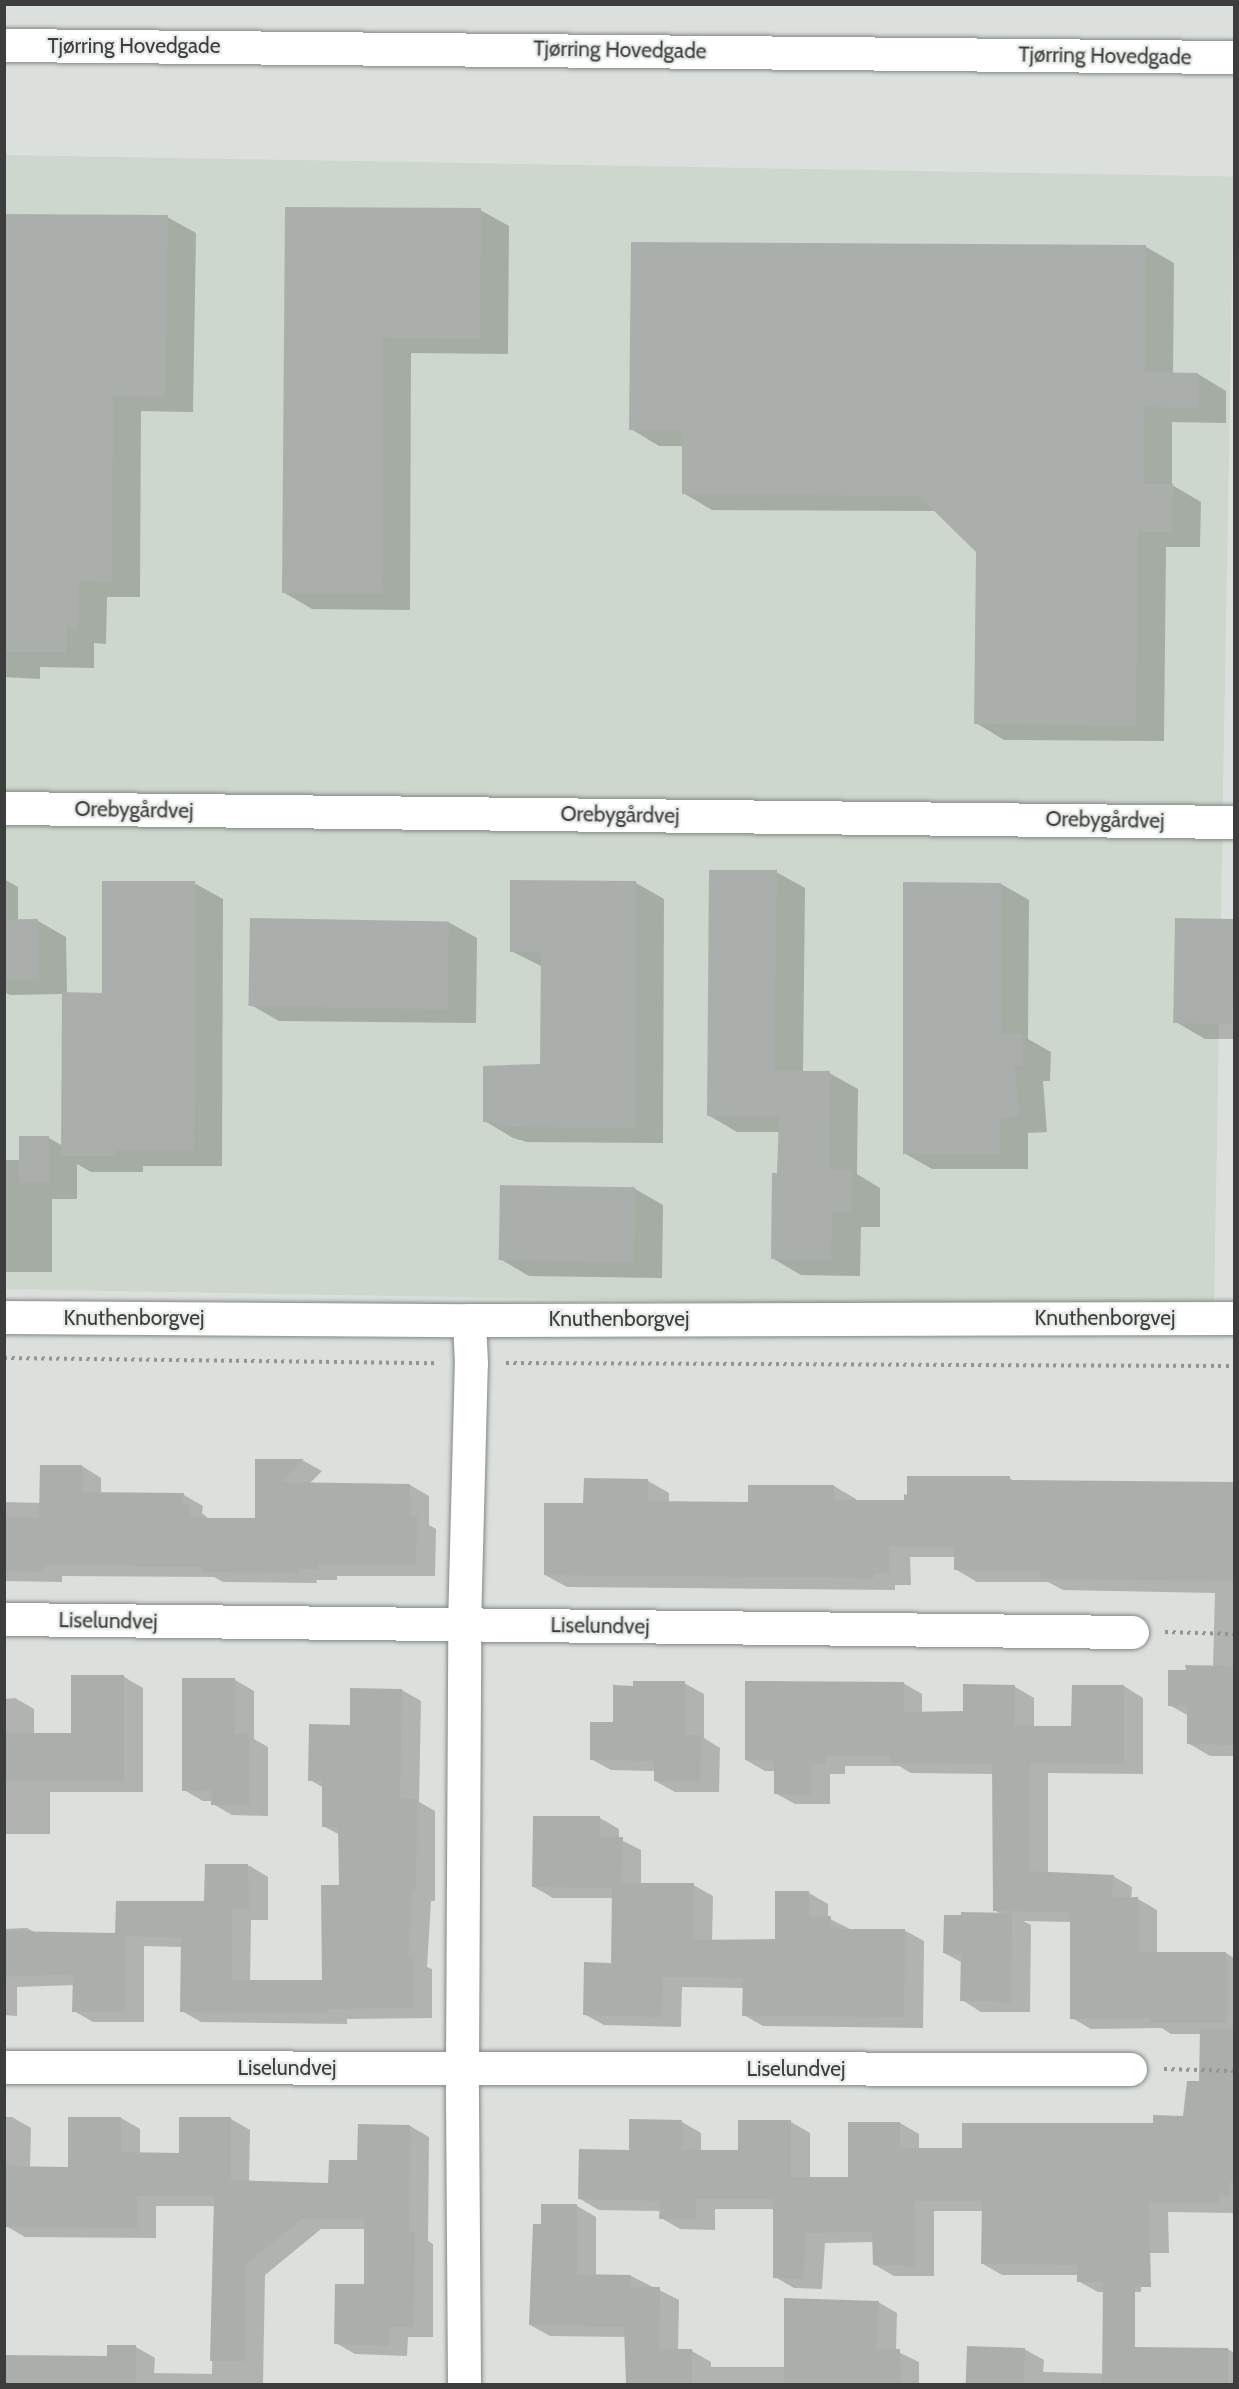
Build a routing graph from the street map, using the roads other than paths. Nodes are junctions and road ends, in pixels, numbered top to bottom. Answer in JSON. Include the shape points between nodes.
{"nodes":[{"id":1,"x":4,"y":45,"type":"edge"},
{"id":2,"x":1234,"y":57,"type":"edge"},
{"id":3,"x":4,"y":808,"type":"edge"},
{"id":4,"x":1234,"y":822,"type":"edge"},
{"id":5,"x":4,"y":1317,"type":"edge"},
{"id":6,"x":1234,"y":1318,"type":"edge"},
{"id":7,"x":469,"y":1320,"type":"junction"},
{"id":8,"x":4,"y":1619,"type":"edge"},
{"id":9,"x":464,"y":1625,"type":"junction"},
{"id":10,"x":1132,"y":1632,"type":"road end"},
{"id":11,"x":4,"y":2067,"type":"edge"},
{"id":12,"x":462,"y":2068,"type":"junction"},
{"id":13,"x":1130,"y":2068,"type":"road end"},
{"id":14,"x":464,"y":2385,"type":"edge"}],
"edges":[{"from":1,"to":2,"type":"street","name":"Tjørring Hovedgade"},
{"from":3,"to":4,"type":"street","name":"Orebygårdvej"},
{"from":5,"to":7,"type":"street","name":"Knuthenborgvej"},
{"from":6,"to":7,"type":"street","name":"Knuthenborgvej"},
{"from":7,"to":9,"type":"street"},
{"from":8,"to":9,"type":"street","name":"Liselundvej"},
{"from":9,"to":10,"type":"street","name":"Liselundvej"},
{"from":9,"to":12,"type":"street"},
{"from":11,"to":12,"type":"street","name":"Liselundvej"},
{"from":12,"to":13,"type":"street","name":"Liselundvej"},
{"from":12,"to":14,"type":"street"}]}
